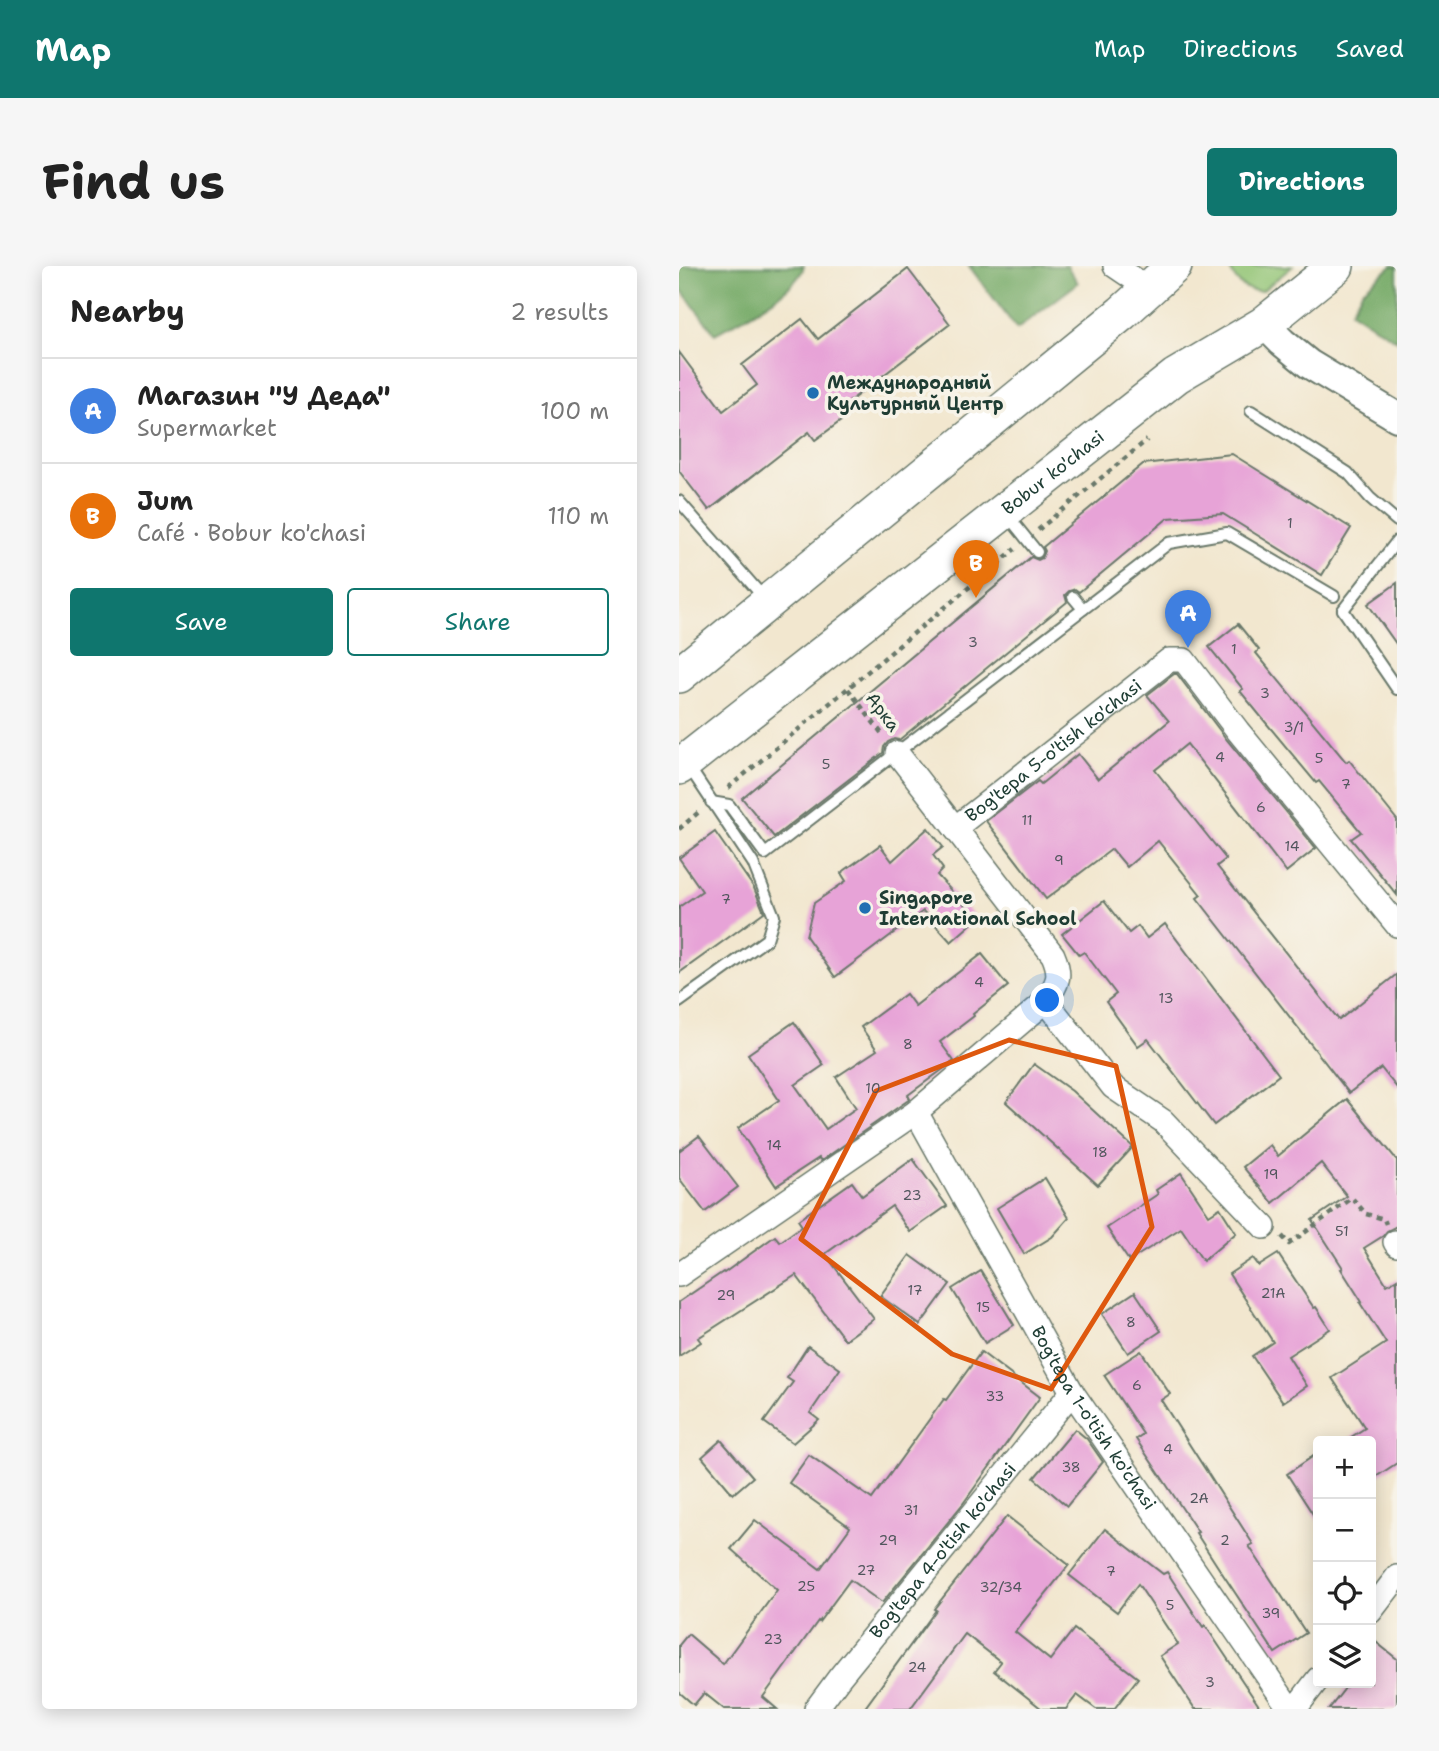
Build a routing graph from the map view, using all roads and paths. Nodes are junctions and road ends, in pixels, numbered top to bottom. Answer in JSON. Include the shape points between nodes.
{"nodes":[{"id":1,"x":1115,"y":266,"type":"edge"},
{"id":2,"x":1336,"y":266,"type":"edge"},
{"id":3,"x":1162,"y":277,"type":"edge"},
{"id":4,"x":1264,"y":324,"type":"junction"},
{"id":5,"x":1251,"y":411,"type":"dead end"},
{"id":6,"x":1397,"y":417,"type":"edge"},
{"id":7,"x":1154,"y":434,"type":"dead end"},
{"id":8,"x":679,"y":501,"type":"edge"},
{"id":9,"x":1004,"y":512,"type":"junction"},
{"id":10,"x":1397,"y":521,"type":"edge"},
{"id":11,"x":1037,"y":530,"type":"dead end"},
{"id":12,"x":1397,"y":541,"type":"edge"},
{"id":13,"x":1016,"y":548,"type":"dead end"},
{"id":14,"x":1037,"y":552,"type":"dead end"},
{"id":15,"x":1334,"y":596,"type":"dead end"},
{"id":16,"x":1073,"y":597,"type":"dead end"},
{"id":17,"x":768,"y":603,"type":"junction"},
{"id":18,"x":1083,"y":609,"type":"junction"},
{"id":19,"x":679,"y":675,"type":"edge"},
{"id":20,"x":848,"y":689,"type":"junction"},
{"id":21,"x":1397,"y":689,"type":"edge"},
{"id":22,"x":897,"y":752,"type":"junction"},
{"id":23,"x":681,"y":759,"type":"edge"},
{"id":24,"x":711,"y":802,"type":"junction"},
{"id":25,"x":955,"y":828,"type":"junction"},
{"id":26,"x":679,"y":829,"type":"edge"},
{"id":27,"x":1397,"y":925,"type":"edge"},
{"id":28,"x":1046,"y":1000,"type":"junction"},
{"id":29,"x":679,"y":1002,"type":"edge"},
{"id":30,"x":916,"y":1112,"type":"junction"},
{"id":31,"x":1264,"y":1227,"type":"joint"},
{"id":32,"x":1396,"y":1243,"type":"edge"},
{"id":33,"x":679,"y":1275,"type":"edge"},
{"id":34,"x":1072,"y":1392,"type":"junction"},
{"id":35,"x":1397,"y":1577,"type":"edge"},
{"id":36,"x":1376,"y":1604,"type":"edge"},
{"id":37,"x":1313,"y":1685,"type":"edge"},
{"id":38,"x":816,"y":1709,"type":"edge"},
{"id":39,"x":1293,"y":1709,"type":"edge"}],
"edges":[{"from":1,"to":3,"type":"street"},
{"from":2,"to":4,"type":"main road","name":"Bobur ko'chasi"},
{"from":3,"to":17,"type":"main road"},
{"from":4,"to":6,"type":"street","via":[[1309,364]]},
{"from":4,"to":9,"type":"main road","name":"Bobur ko'chasi","via":[[1176,376]]},
{"from":5,"to":10,"type":"lane","via":[[1348,473]]},
{"from":7,"to":11,"type":"path"},
{"from":8,"to":17,"type":"lane"},
{"from":9,"to":14,"type":"lane"},
{"from":9,"to":23,"type":"main road","name":"Bobur ko'chasi","via":[[713,741]]},
{"from":12,"to":21,"type":"lane","via":[[1343,610]]},
{"from":13,"to":20,"type":"path"},
{"from":15,"to":18,"type":"lane","via":[[1227,533],[1169,543]]},
{"from":16,"to":18,"type":"lane"},
{"from":17,"to":19,"type":"main road"},
{"from":18,"to":22,"type":"lane"},
{"from":20,"to":22,"type":"path","name":"Арка"},
{"from":20,"to":24,"type":"path"},
{"from":22,"to":24,"type":"lane","via":[[765,854],[729,806]]},
{"from":22,"to":25,"type":"street"},
{"from":23,"to":24,"type":"lane"},
{"from":24,"to":26,"type":"path"},
{"from":24,"to":29,"type":"lane","via":[[753,863],[774,916],[767,939]]},
{"from":25,"to":27,"type":"street","name":"Bog'tepa 5-o'tish ko'chasi","via":[[1169,660],[1184,660]]},
{"from":25,"to":28,"type":"street","name":"Bog'tepa 5-o'tish ko'chasi","via":[[1053,955],[1058,982]]},
{"from":28,"to":30,"type":"street","name":"Bog'tepa 5-o'tish ko'chasi"},
{"from":28,"to":31,"type":"street","via":[[1113,1087],[1163,1121]]},
{"from":30,"to":33,"type":"street","name":"Bog'tepa 5-o'tish ko'chasi"},
{"from":30,"to":34,"type":"street","name":"Bog'tepa 1-o'tish ko'chasi"},
{"from":31,"to":32,"type":"path","via":[[1275,1228],[1289,1244],[1352,1198],[1366,1214],[1384,1219]]},
{"from":34,"to":38,"type":"street","name":"Bog'tepa 4-o'tish ko'chasi"},
{"from":34,"to":39,"type":"street","name":"Bog'tepa 1-o'tish ko'chasi"},
{"from":35,"to":36,"type":"street"},
{"from":37,"to":39,"type":"street"}]}
